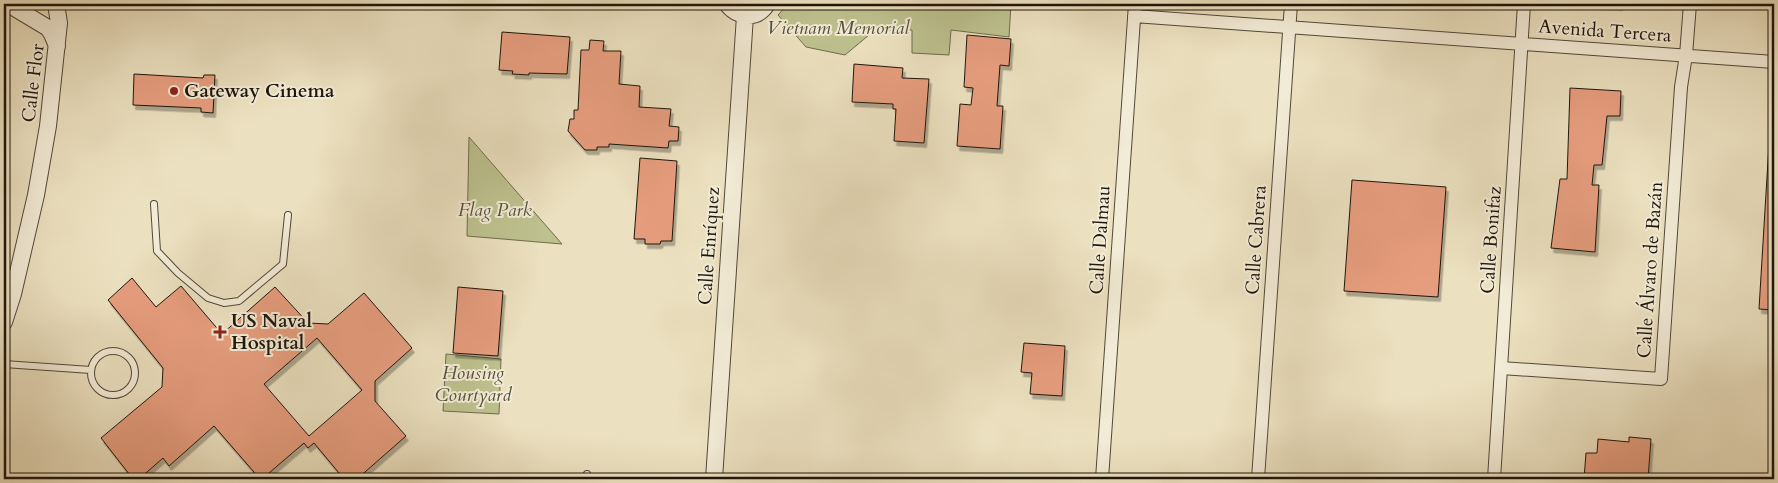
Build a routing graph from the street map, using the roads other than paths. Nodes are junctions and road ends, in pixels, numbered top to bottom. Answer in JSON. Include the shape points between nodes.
{"nodes":[{"id":1,"x":8,"y":4,"type":"edge"},
{"id":2,"x":56,"y":4,"type":"edge"},
{"id":3,"x":67,"y":4,"type":"edge"},
{"id":4,"x":727,"y":4,"type":"edge"},
{"id":5,"x":767,"y":4,"type":"edge"},
{"id":6,"x":1290,"y":4,"type":"edge"},
{"id":7,"x":1524,"y":4,"type":"edge"},
{"id":8,"x":1690,"y":4,"type":"edge"},
{"id":9,"x":1135,"y":10,"type":"edge"},
{"id":10,"x":745,"y":16,"type":"junction"},
{"id":11,"x":59,"y":23,"type":"junction"},
{"id":12,"x":1289,"y":27,"type":"junction"},
{"id":13,"x":1522,"y":44,"type":"junction"},
{"id":14,"x":57,"y":46,"type":"junction"},
{"id":15,"x":1686,"y":55,"type":"junction"},
{"id":16,"x":1774,"y":62,"type":"edge"},
{"id":17,"x":154,"y":204,"type":"dead end"},
{"id":18,"x":288,"y":215,"type":"dead end"},
{"id":19,"x":4,"y":322,"type":"edge"},
{"id":20,"x":4,"y":364,"type":"edge"},
{"id":21,"x":1501,"y":368,"type":"junction"},
{"id":22,"x":91,"y":370,"type":"junction"},
{"id":23,"x":714,"y":479,"type":"edge"},
{"id":24,"x":1102,"y":479,"type":"edge"},
{"id":25,"x":1258,"y":479,"type":"edge"},
{"id":26,"x":1494,"y":479,"type":"edge"}],
"edges":[{"from":1,"to":14,"type":"street","via":[[48,28]]},
{"from":2,"to":11,"type":"street","name":"Calle Flor"},
{"from":3,"to":11,"type":"street","name":"Calle Flor"},
{"from":4,"to":10,"type":"street"},
{"from":5,"to":10,"type":"street","via":[[759,13]]},
{"from":6,"to":12,"type":"street","name":"Calle Cabrera"},
{"from":7,"to":13,"type":"street","name":"Calle Bonifaz"},
{"from":8,"to":15,"type":"street","name":"Calle Álvaro de Bazán"},
{"from":9,"to":12,"type":"street","name":"Avenida Tercera"},
{"from":9,"to":24,"type":"street","name":"Calle Dalmau"},
{"from":10,"to":23,"type":"street","name":"Calle Enríquez"},
{"from":11,"to":14,"type":"street","name":"Calle Flor"},
{"from":12,"to":13,"type":"street","name":"Avenida Tercera"},
{"from":12,"to":25,"type":"street","name":"Calle Cabrera"},
{"from":13,"to":15,"type":"street","name":"Avenida Tercera"},
{"from":13,"to":21,"type":"street","name":"Calle Bonifaz"},
{"from":14,"to":19,"type":"street","name":"Calle Flor","via":[[36,195]]},
{"from":15,"to":16,"type":"street","name":"Avenida Tercera"},
{"from":15,"to":21,"type":"street","name":"Calle Álvaro de Bazán","via":[[1681,87],[1661,379]]},
{"from":17,"to":18,"type":"lane","via":[[157,251],[208,298],[224,303],[239,301],[283,264]]},
{"from":20,"to":22,"type":"lane"},
{"from":21,"to":26,"type":"street","name":"Calle Bonifaz"},
{"from":22,"to":22,"type":"lane","via":[[93,384],[104,394],[125,391],[134,380],[133,366],[124,354],[118,352],[110,351],[98,357]]}]}
